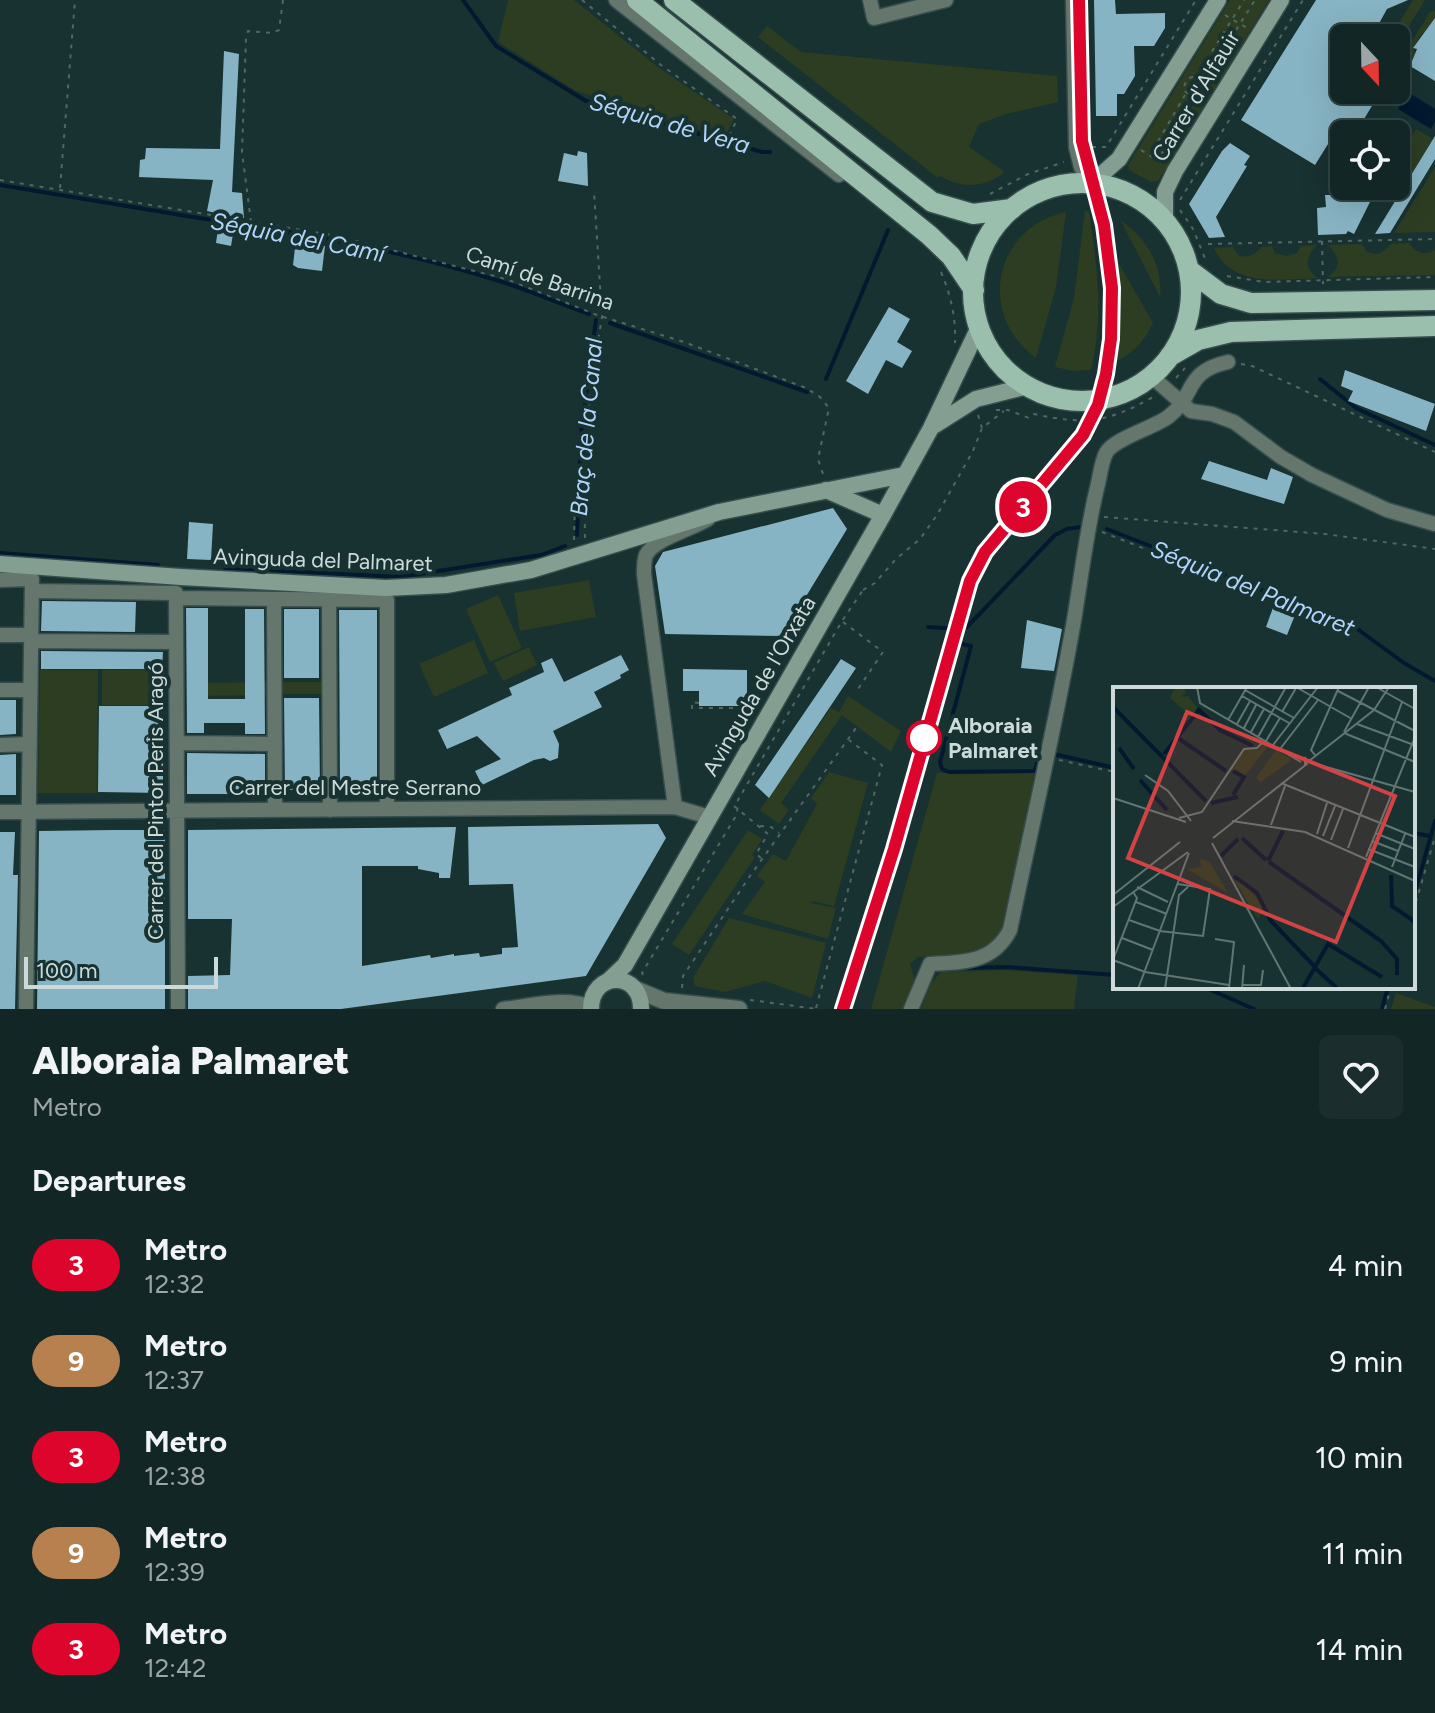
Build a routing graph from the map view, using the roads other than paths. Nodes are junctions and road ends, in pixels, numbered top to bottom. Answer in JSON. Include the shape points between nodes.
{"nodes":[{"id":1,"x":616,"y":0,"type":"edge"},
{"id":2,"x":637,"y":0,"type":"edge"},
{"id":3,"x":674,"y":0,"type":"edge"},
{"id":4,"x":870,"y":0,"type":"edge"},
{"id":5,"x":946,"y":0,"type":"edge"},
{"id":6,"x":1074,"y":0,"type":"edge"},
{"id":7,"x":1281,"y":0,"type":"edge"},
{"id":8,"x":1216,"y":4,"type":"edge"},
{"id":9,"x":1092,"y":183,"type":"junction"},
{"id":10,"x":1012,"y":209,"type":"junction"},
{"id":11,"x":908,"y":217,"type":"junction"},
{"id":12,"x":1165,"y":221,"type":"junction"},
{"id":13,"x":1189,"y":270,"type":"junction"},
{"id":14,"x":974,"y":290,"type":"junction"},
{"id":15,"x":1435,"y":300,"type":"edge"},
{"id":16,"x":1435,"y":326,"type":"edge"},
{"id":17,"x":979,"y":327,"type":"junction"},
{"id":18,"x":1179,"y":360,"type":"junction"},
{"id":19,"x":1228,"y":362,"type":"road end"},
{"id":20,"x":1158,"y":382,"type":"junction"},
{"id":21,"x":1028,"y":386,"type":"junction"},
{"id":22,"x":1180,"y":404,"type":"junction"},
{"id":23,"x":931,"y":428,"type":"junction"},
{"id":24,"x":904,"y":475,"type":"junction"},
{"id":25,"x":826,"y":490,"type":"junction"},
{"id":26,"x":719,"y":512,"type":"junction"},
{"id":27,"x":883,"y":515,"type":"junction"},
{"id":28,"x":1435,"y":524,"type":"edge"},
{"id":29,"x":0,"y":564,"type":"edge"},
{"id":30,"x":0,"y":580,"type":"edge"},
{"id":31,"x":32,"y":585,"type":"junction"},
{"id":32,"x":176,"y":595,"type":"junction"},
{"id":33,"x":274,"y":599,"type":"junction"},
{"id":34,"x":329,"y":599,"type":"junction"},
{"id":35,"x":0,"y":635,"type":"edge"},
{"id":36,"x":31,"y":638,"type":"junction"},
{"id":37,"x":176,"y":642,"type":"junction"},
{"id":38,"x":0,"y":690,"type":"edge"},
{"id":39,"x":30,"y":690,"type":"junction"},
{"id":40,"x":177,"y":743,"type":"junction"},
{"id":41,"x":30,"y":744,"type":"junction"},
{"id":42,"x":275,"y":744,"type":"junction"},
{"id":43,"x":0,"y":745,"type":"edge"},
{"id":44,"x":675,"y":807,"type":"junction"},
{"id":45,"x":387,"y":809,"type":"junction"},
{"id":46,"x":275,"y":810,"type":"junction"},
{"id":47,"x":330,"y":810,"type":"junction"},
{"id":48,"x":177,"y":811,"type":"junction"},
{"id":49,"x":0,"y":812,"type":"edge"},
{"id":50,"x":29,"y":812,"type":"junction"},
{"id":51,"x":709,"y":817,"type":"junction"},
{"id":52,"x":625,"y":965,"type":"junction"},
{"id":53,"x":607,"y":982,"type":"junction"},
{"id":54,"x":637,"y":985,"type":"junction"},
{"id":55,"x":664,"y":1004,"type":"edge"},
{"id":56,"x":740,"y":1004,"type":"edge"},
{"id":57,"x":591,"y":1008,"type":"edge"},
{"id":58,"x":26,"y":1009,"type":"edge"},
{"id":59,"x":178,"y":1009,"type":"edge"},
{"id":60,"x":503,"y":1009,"type":"edge"},
{"id":61,"x":641,"y":1009,"type":"edge"},
{"id":62,"x":911,"y":1009,"type":"edge"}],
"edges":[{"from":1,"to":11,"type":"street","via":[[854,187]]},
{"from":2,"to":11,"type":"main road"},
{"from":3,"to":10,"type":"main road","via":[[932,202],[973,214]]},
{"from":4,"to":5,"type":"street","via":[[874,18]]},
{"from":6,"to":9,"type":"street","via":[[1077,147]]},
{"from":7,"to":12,"type":"main road","name":"Carrer d'Alfauir","via":[[1175,171],[1165,192]]},
{"from":8,"to":9,"type":"main road","name":"Carrer d'Alfauir","via":[[1129,143],[1110,170]]},
{"from":9,"to":10,"type":"main road","via":[[1044,190]]},
{"from":9,"to":12,"type":"main road","via":[[1133,196]]},
{"from":10,"to":14,"type":"main road","via":[[984,246]]},
{"from":11,"to":14,"type":"main road","via":[[951,256]]},
{"from":12,"to":13,"type":"main road"},
{"from":13,"to":15,"type":"main road","via":[[1221,294],[1236,289],[1271,305]]},
{"from":13,"to":18,"type":"main road"},
{"from":14,"to":17,"type":"main road"},
{"from":16,"to":18,"type":"main road","via":[[1231,332],[1198,340]]},
{"from":17,"to":21,"type":"main road","via":[[998,361]]},
{"from":17,"to":23,"type":"main road","name":"Avinguda de l'Orxata"},
{"from":18,"to":20,"type":"main road"},
{"from":19,"to":22,"type":"street","via":[[1210,366],[1193,381]]},
{"from":20,"to":21,"type":"main road","via":[[1089,400],[1047,395]]},
{"from":20,"to":22,"type":"street"},
{"from":21,"to":23,"type":"main road","name":"Avinguda de l'Orxata","via":[[950,413]]},
{"from":22,"to":28,"type":"street","via":[[1234,422],[1281,457],[1359,499]]},
{"from":22,"to":62,"type":"street","via":[[1166,419],[1106,451],[1010,930],[997,950],[985,956],[930,964]]},
{"from":23,"to":24,"type":"main road","name":"Avinguda de l'Orxata"},
{"from":24,"to":25,"type":"main road","name":"Avinguda del Palmaret"},
{"from":24,"to":27,"type":"main road","name":"Avinguda de l'Orxata"},
{"from":25,"to":26,"type":"main road","name":"Avinguda del Palmaret"},
{"from":25,"to":27,"type":"main road"},
{"from":26,"to":29,"type":"main road","name":"Avinguda del Palmaret","via":[[576,558],[446,585],[386,588]]},
{"from":26,"to":44,"type":"street","via":[[658,541],[645,556]]},
{"from":27,"to":51,"type":"main road","name":"Avinguda de l'Orxata"},
{"from":30,"to":31,"type":"street"},
{"from":31,"to":32,"type":"street"},
{"from":31,"to":36,"type":"street"},
{"from":32,"to":33,"type":"street"},
{"from":32,"to":37,"type":"street","name":"Carrer del Pintor Peris Aragó"},
{"from":33,"to":34,"type":"street"},
{"from":33,"to":42,"type":"street"},
{"from":34,"to":45,"type":"street","via":[[387,600]]},
{"from":34,"to":47,"type":"street"},
{"from":35,"to":36,"type":"street"},
{"from":36,"to":37,"type":"street"},
{"from":36,"to":39,"type":"street"},
{"from":37,"to":40,"type":"street","name":"Carrer del Pintor Peris Aragó"},
{"from":38,"to":39,"type":"street"},
{"from":39,"to":41,"type":"street"},
{"from":40,"to":42,"type":"street"},
{"from":40,"to":48,"type":"street","name":"Carrer del Pintor Peris Aragó"},
{"from":41,"to":43,"type":"street"},
{"from":41,"to":50,"type":"street"},
{"from":42,"to":46,"type":"street"},
{"from":44,"to":45,"type":"street","name":"Carrer del Mestre Serrano"},
{"from":44,"to":51,"type":"street","name":"Carrer del Mestre Serrano"},
{"from":45,"to":47,"type":"street","name":"Carrer del Mestre Serrano"},
{"from":46,"to":47,"type":"street","name":"Carrer del Mestre Serrano"},
{"from":46,"to":48,"type":"street","name":"Carrer del Mestre Serrano"},
{"from":48,"to":50,"type":"street","name":"Carrer del Mestre Serrano"},
{"from":48,"to":59,"type":"street","name":"Carrer del Pintor Peris Aragó"},
{"from":49,"to":50,"type":"street","name":"Carrer del Mestre Serrano"},
{"from":50,"to":58,"type":"street"},
{"from":51,"to":52,"type":"main road","name":"Avinguda de l'Orxata"},
{"from":52,"to":53,"type":"main road","name":"Avinguda de l'Orxata"},
{"from":52,"to":54,"type":"main road"},
{"from":53,"to":54,"type":"main road"},
{"from":53,"to":57,"type":"main road","name":"Avinguda de l'Orxata","via":[[595,992]]},
{"from":54,"to":55,"type":"street"},
{"from":54,"to":61,"type":"main road"},
{"from":55,"to":56,"type":"street"},
{"from":57,"to":60,"type":"street","via":[[562,1002]]}]}
